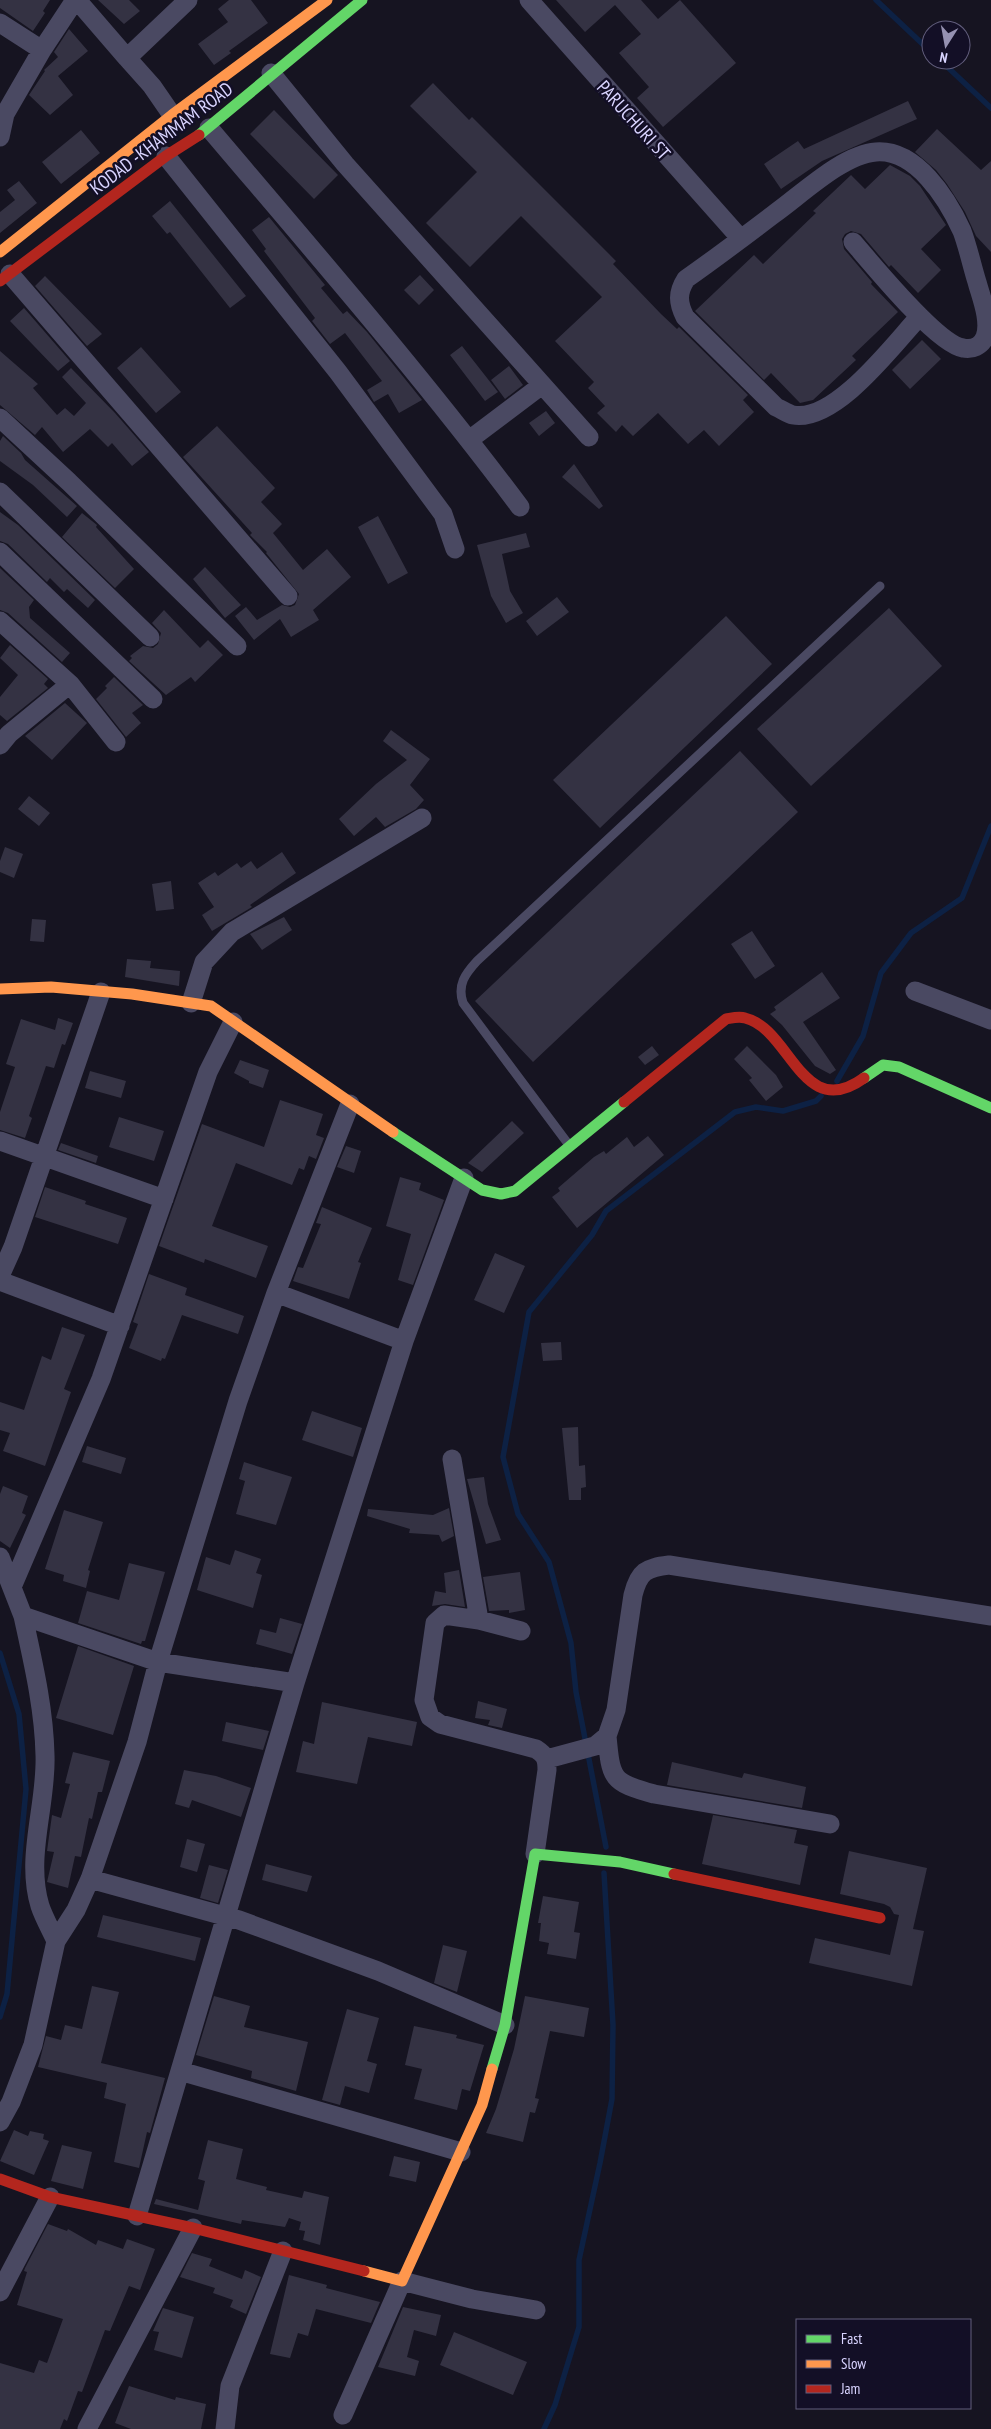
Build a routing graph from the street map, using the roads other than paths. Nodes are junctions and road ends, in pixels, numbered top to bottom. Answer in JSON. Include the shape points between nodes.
{"nodes":[{"id":1,"x":76,"y":0,"type":"edge"},
{"id":2,"x":188,"y":0,"type":"edge"},
{"id":3,"x":326,"y":0,"type":"edge"},
{"id":4,"x":362,"y":0,"type":"edge"},
{"id":5,"x":529,"y":0,"type":"edge"},
{"id":6,"x":0,"y":24,"type":"edge"},
{"id":7,"x":42,"y":50,"type":"junction"},
{"id":8,"x":127,"y":58,"type":"junction"},
{"id":9,"x":271,"y":72,"type":"junction"},
{"id":10,"x":172,"y":115,"type":"junction"},
{"id":11,"x":210,"y":128,"type":"junction"},
{"id":12,"x":0,"y":137,"type":"edge"},
{"id":13,"x":166,"y":156,"type":"junction"},
{"id":14,"x":741,"y":239,"type":"junction"},
{"id":15,"x":852,"y":242,"type":"dead end"},
{"id":16,"x":0,"y":252,"type":"edge"},
{"id":17,"x":5,"y":278,"type":"edge"},
{"id":18,"x":919,"y":317,"type":"junction"},
{"id":19,"x":542,"y":385,"type":"junction"},
{"id":20,"x":0,"y":418,"type":"edge"},
{"id":21,"x":589,"y":437,"type":"dead end"},
{"id":22,"x":469,"y":440,"type":"junction"},
{"id":23,"x":0,"y":492,"type":"edge"},
{"id":24,"x":520,"y":507,"type":"dead end"},
{"id":25,"x":455,"y":549,"type":"dead end"},
{"id":26,"x":0,"y":552,"type":"edge"},
{"id":27,"x":880,"y":586,"type":"dead end"},
{"id":28,"x":288,"y":596,"type":"dead end"},
{"id":29,"x":0,"y":622,"type":"edge"},
{"id":30,"x":150,"y":637,"type":"dead end"},
{"id":31,"x":237,"y":646,"type":"dead end"},
{"id":32,"x":70,"y":684,"type":"junction"},
{"id":33,"x":153,"y":699,"type":"dead end"},
{"id":34,"x":3,"y":735,"type":"edge"},
{"id":35,"x":116,"y":742,"type":"dead end"},
{"id":36,"x":422,"y":818,"type":"dead end"},
{"id":37,"x":0,"y":990,"type":"edge"},
{"id":38,"x":915,"y":991,"type":"dead end"},
{"id":39,"x":101,"y":992,"type":"junction"},
{"id":40,"x":191,"y":1004,"type":"junction"},
{"id":41,"x":991,"y":1020,"type":"edge"},
{"id":42,"x":233,"y":1022,"type":"junction"},
{"id":43,"x":350,"y":1104,"type":"junction"},
{"id":44,"x":991,"y":1108,"type":"edge"},
{"id":45,"x":0,"y":1141,"type":"edge"},
{"id":46,"x":570,"y":1146,"type":"junction"},
{"id":47,"x":44,"y":1157,"type":"junction"},
{"id":48,"x":464,"y":1178,"type":"junction"},
{"id":49,"x":164,"y":1200,"type":"junction"},
{"id":50,"x":0,"y":1276,"type":"edge"},
{"id":51,"x":0,"y":1281,"type":"edge"},
{"id":52,"x":276,"y":1293,"type":"junction"},
{"id":53,"x":120,"y":1326,"type":"junction"},
{"id":54,"x":404,"y":1341,"type":"junction"},
{"id":55,"x":452,"y":1459,"type":"dead end"},
{"id":56,"x":0,"y":1556,"type":"edge"},
{"id":57,"x":12,"y":1587,"type":"junction"},
{"id":58,"x":23,"y":1616,"type":"junction"},
{"id":59,"x":991,"y":1616,"type":"edge"},
{"id":60,"x":478,"y":1620,"type":"junction"},
{"id":61,"x":521,"y":1632,"type":"dead end"},
{"id":62,"x":158,"y":1662,"type":"junction"},
{"id":63,"x":295,"y":1683,"type":"junction"},
{"id":64,"x":601,"y":1741,"type":"junction"},
{"id":65,"x":547,"y":1759,"type":"junction"},
{"id":66,"x":830,"y":1824,"type":"dead end"},
{"id":67,"x":536,"y":1854,"type":"junction"},
{"id":68,"x":90,"y":1879,"type":"junction"},
{"id":69,"x":227,"y":1916,"type":"junction"},
{"id":70,"x":880,"y":1918,"type":"dead end"},
{"id":71,"x":56,"y":1941,"type":"junction"},
{"id":72,"x":505,"y":2025,"type":"junction"},
{"id":73,"x":180,"y":2071,"type":"junction"},
{"id":74,"x":0,"y":2122,"type":"edge"},
{"id":75,"x":462,"y":2152,"type":"junction"},
{"id":76,"x":0,"y":2179,"type":"edge"},
{"id":77,"x":50,"y":2197,"type":"junction"},
{"id":78,"x":137,"y":2216,"type":"junction"},
{"id":79,"x":193,"y":2228,"type":"junction"},
{"id":80,"x":283,"y":2251,"type":"junction"},
{"id":81,"x":402,"y":2281,"type":"junction"},
{"id":82,"x":0,"y":2292,"type":"edge"},
{"id":83,"x":536,"y":2310,"type":"dead end"},
{"id":84,"x":343,"y":2415,"type":"dead end"},
{"id":85,"x":87,"y":2429,"type":"edge"},
{"id":86,"x":225,"y":2429,"type":"edge"}],
"edges":[{"from":1,"to":7,"type":"street"},
{"from":1,"to":8,"type":"street"},
{"from":2,"to":8,"type":"street"},
{"from":3,"to":10,"type":"street","name":"KODAD -KHAMMAM ROAD"},
{"from":4,"to":9,"type":"street","name":"KODAD -KHAMMAM ROAD"},
{"from":5,"to":14,"type":"street","name":"PARUCHURI ST"},
{"from":6,"to":7,"type":"street"},
{"from":7,"to":12,"type":"street","via":[[5,114]]},
{"from":8,"to":10,"type":"street"},
{"from":9,"to":11,"type":"street","name":"KODAD -KHAMMAM ROAD"},
{"from":9,"to":19,"type":"street","via":[[345,164]]},
{"from":10,"to":16,"type":"street","name":"KODAD -KHAMMAM ROAD"},
{"from":11,"to":13,"type":"street","name":"KODAD -KHAMMAM ROAD"},
{"from":11,"to":22,"type":"street"},
{"from":13,"to":17,"type":"street","name":"KODAD -KHAMMAM ROAD"},
{"from":13,"to":25,"type":"street","via":[[338,372],[443,514]]},
{"from":14,"to":18,"type":"street","via":[[686,279],[681,288],[680,308],[685,317],[776,406],[792,415],[825,410],[850,391]]},
{"from":14,"to":18,"type":"street","via":[[831,172],[858,156],[894,152],[909,159],[935,186],[962,232],[983,302],[985,336],[981,344],[963,348]]},
{"from":15,"to":18,"type":"street"},
{"from":17,"to":28,"type":"street"},
{"from":19,"to":21,"type":"street"},
{"from":19,"to":22,"type":"street"},
{"from":20,"to":31,"type":"street"},
{"from":22,"to":24,"type":"street"},
{"from":23,"to":30,"type":"street"},
{"from":26,"to":33,"type":"street"},
{"from":27,"to":46,"type":"lane","via":[[465,975],[460,995],[463,1003]]},
{"from":29,"to":32,"type":"street"},
{"from":32,"to":34,"type":"street"},
{"from":32,"to":35,"type":"street"},
{"from":36,"to":40,"type":"street","via":[[232,932],[204,962]]},
{"from":37,"to":39,"type":"street","via":[[51,987]]},
{"from":38,"to":41,"type":"street"},
{"from":39,"to":40,"type":"street"},
{"from":39,"to":47,"type":"street"},
{"from":40,"to":42,"type":"street","via":[[211,1006]]},
{"from":42,"to":43,"type":"street"},
{"from":42,"to":49,"type":"street","via":[[208,1072]]},
{"from":43,"to":48,"type":"street"},
{"from":43,"to":52,"type":"street"},
{"from":44,"to":46,"type":"street","via":[[899,1068],[883,1065],[854,1085],[837,1090],[818,1087],[807,1080],[758,1021],[736,1016],[726,1019]]},
{"from":45,"to":47,"type":"street"},
{"from":46,"to":48,"type":"street","via":[[515,1192],[488,1193]]},
{"from":47,"to":49,"type":"street"},
{"from":47,"to":50,"type":"street"},
{"from":48,"to":54,"type":"street"},
{"from":49,"to":53,"type":"street"},
{"from":51,"to":53,"type":"street"},
{"from":52,"to":54,"type":"street"},
{"from":52,"to":62,"type":"street","via":[[238,1401]]},
{"from":53,"to":57,"type":"street","via":[[101,1379]]},
{"from":54,"to":63,"type":"street"},
{"from":55,"to":60,"type":"street"},
{"from":56,"to":57,"type":"street"},
{"from":57,"to":58,"type":"street"},
{"from":58,"to":62,"type":"street"},
{"from":58,"to":71,"type":"street","via":[[39,1686],[45,1756],[36,1851],[37,1885],[40,1906]]},
{"from":59,"to":64,"type":"street","via":[[669,1565],[654,1567],[644,1572],[636,1582],[616,1710]]},
{"from":60,"to":61,"type":"street"},
{"from":60,"to":65,"type":"street","via":[[444,1615],[437,1619],[425,1690],[426,1710],[440,1724],[536,1749]]},
{"from":62,"to":63,"type":"street"},
{"from":62,"to":68,"type":"street","via":[[137,1742]]},
{"from":63,"to":69,"type":"street"},
{"from":64,"to":65,"type":"street"},
{"from":64,"to":66,"type":"street","via":[[614,1776],[635,1789]]},
{"from":65,"to":67,"type":"street"},
{"from":67,"to":70,"type":"street","via":[[620,1862]]},
{"from":67,"to":72,"type":"street"},
{"from":68,"to":69,"type":"street"},
{"from":68,"to":71,"type":"street","via":[[76,1910]]},
{"from":69,"to":72,"type":"street","via":[[378,1971]]},
{"from":69,"to":73,"type":"street"},
{"from":71,"to":74,"type":"street","via":[[33,2045]]},
{"from":72,"to":75,"type":"street","via":[[482,2105]]},
{"from":73,"to":75,"type":"street"},
{"from":73,"to":78,"type":"street"},
{"from":75,"to":81,"type":"street"},
{"from":76,"to":77,"type":"street"},
{"from":77,"to":78,"type":"street"},
{"from":77,"to":82,"type":"street"},
{"from":78,"to":79,"type":"street"},
{"from":79,"to":80,"type":"street"},
{"from":79,"to":85,"type":"street"},
{"from":80,"to":81,"type":"street"},
{"from":80,"to":86,"type":"street","via":[[230,2386]]},
{"from":81,"to":83,"type":"street","via":[[472,2300]]},
{"from":81,"to":84,"type":"street"}]}
